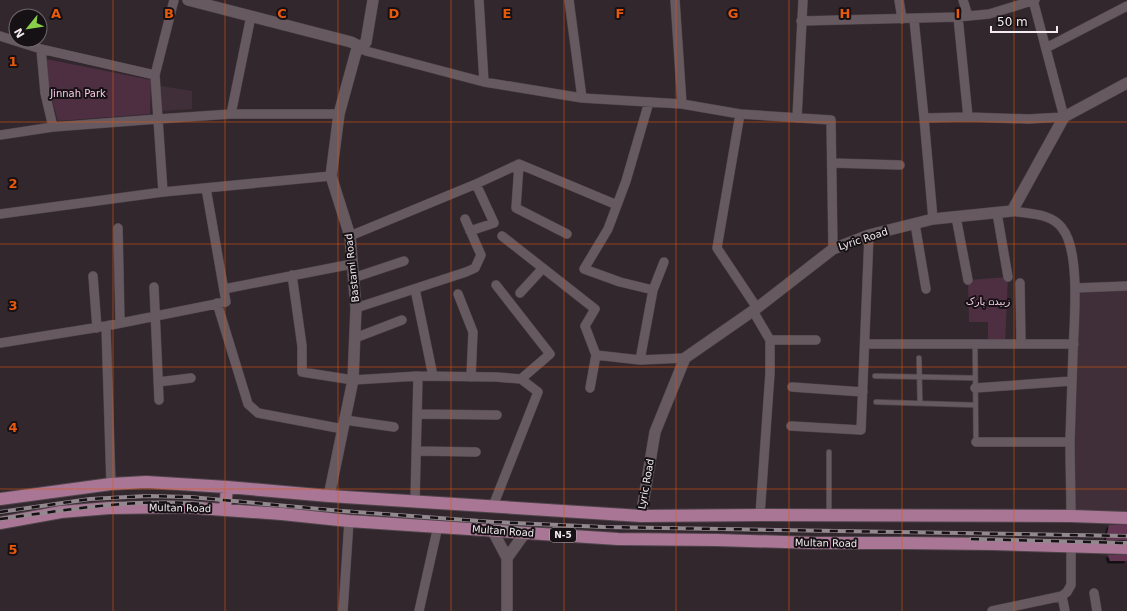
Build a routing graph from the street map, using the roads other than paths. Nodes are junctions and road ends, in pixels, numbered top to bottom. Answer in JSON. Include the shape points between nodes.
{"nodes":[{"id":1,"x":174,"y":0,"type":"edge"},
{"id":2,"x":188,"y":0,"type":"edge"},
{"id":3,"x":373,"y":0,"type":"edge"},
{"id":4,"x":479,"y":0,"type":"edge"},
{"id":5,"x":569,"y":0,"type":"edge"},
{"id":6,"x":675,"y":0,"type":"edge"},
{"id":7,"x":803,"y":0,"type":"edge"},
{"id":8,"x":899,"y":0,"type":"edge"},
{"id":9,"x":963,"y":0,"type":"edge"},
{"id":10,"x":1034,"y":0,"type":"edge"},
{"id":11,"x":1127,"y":6,"type":"edge"},
{"id":12,"x":251,"y":16,"type":"junction"},
{"id":13,"x":968,"y":16,"type":"junction"},
{"id":14,"x":958,"y":17,"type":"junction"},
{"id":15,"x":902,"y":19,"type":"junction"},
{"id":16,"x":914,"y":19,"type":"junction"},
{"id":17,"x":801,"y":21,"type":"junction"},
{"id":18,"x":0,"y":36,"type":"edge"},
{"id":19,"x":361,"y":47,"type":"junction"},
{"id":20,"x":1046,"y":48,"type":"junction"},
{"id":21,"x":41,"y":49,"type":"junction"},
{"id":22,"x":156,"y":75,"type":"junction"},
{"id":23,"x":484,"y":82,"type":"junction"},
{"id":24,"x":1127,"y":83,"type":"edge"},
{"id":25,"x":582,"y":98,"type":"junction"},
{"id":26,"x":649,"y":102,"type":"junction"},
{"id":27,"x":682,"y":104,"type":"junction"},
{"id":28,"x":231,"y":114,"type":"junction"},
{"id":29,"x":338,"y":114,"type":"junction"},
{"id":30,"x":740,"y":114,"type":"junction"},
{"id":31,"x":968,"y":117,"type":"junction"},
{"id":32,"x":1064,"y":117,"type":"junction"},
{"id":33,"x":158,"y":118,"type":"junction"},
{"id":34,"x":796,"y":118,"type":"junction"},
{"id":35,"x":924,"y":118,"type":"junction"},
{"id":36,"x":53,"y":127,"type":"junction"},
{"id":37,"x":0,"y":134,"type":"edge"},
{"id":38,"x":832,"y":163,"type":"junction"},
{"id":39,"x":518,"y":164,"type":"junction"},
{"id":40,"x":900,"y":165,"type":"dead end"},
{"id":41,"x":331,"y":176,"type":"junction"},
{"id":42,"x":476,"y":184,"type":"junction"},
{"id":43,"x":206,"y":188,"type":"junction"},
{"id":44,"x":163,"y":192,"type":"junction"},
{"id":45,"x":617,"y":205,"type":"junction"},
{"id":46,"x":1012,"y":211,"type":"junction"},
{"id":47,"x":997,"y":213,"type":"junction"},
{"id":48,"x":0,"y":214,"type":"edge"},
{"id":49,"x":956,"y":216,"type":"junction"},
{"id":50,"x":465,"y":219,"type":"dead end"},
{"id":51,"x":933,"y":219,"type":"junction"},
{"id":52,"x":915,"y":224,"type":"junction"},
{"id":53,"x":118,"y":228,"type":"dead end"},
{"id":54,"x":470,"y":231,"type":"junction"},
{"id":55,"x":567,"y":234,"type":"dead end"},
{"id":56,"x":869,"y":235,"type":"junction"},
{"id":57,"x":350,"y":236,"type":"junction"},
{"id":58,"x":502,"y":236,"type":"dead end"},
{"id":59,"x":833,"y":249,"type":"junction"},
{"id":60,"x":404,"y":261,"type":"dead end"},
{"id":61,"x":664,"y":262,"type":"dead end"},
{"id":62,"x":352,"y":264,"type":"junction"},
{"id":63,"x":542,"y":268,"type":"junction"},
{"id":64,"x":292,"y":275,"type":"junction"},
{"id":65,"x":93,"y":276,"type":"dead end"},
{"id":66,"x":1008,"y":277,"type":"dead end"},
{"id":67,"x":353,"y":278,"type":"junction"},
{"id":68,"x":968,"y":280,"type":"dead end"},
{"id":69,"x":1020,"y":283,"type":"dead end"},
{"id":70,"x":496,"y":285,"type":"dead end"},
{"id":71,"x":1127,"y":286,"type":"edge"},
{"id":72,"x":154,"y":287,"type":"dead end"},
{"id":73,"x":1075,"y":288,"type":"junction"},
{"id":74,"x":224,"y":289,"type":"junction"},
{"id":75,"x":415,"y":289,"type":"junction"},
{"id":76,"x":926,"y":289,"type":"dead end"},
{"id":77,"x":653,"y":290,"type":"junction"},
{"id":78,"x":520,"y":293,"type":"dead end"},
{"id":79,"x":458,"y":294,"type":"dead end"},
{"id":80,"x":217,"y":303,"type":"junction"},
{"id":81,"x":356,"y":308,"type":"junction"},
{"id":82,"x":755,"y":310,"type":"junction"},
{"id":83,"x":156,"y":316,"type":"junction"},
{"id":84,"x":402,"y":320,"type":"dead end"},
{"id":85,"x":120,"y":323,"type":"junction"},
{"id":86,"x":106,"y":326,"type":"junction"},
{"id":87,"x":97,"y":328,"type":"junction"},
{"id":88,"x":355,"y":338,"type":"junction"},
{"id":89,"x":770,"y":340,"type":"junction"},
{"id":90,"x":816,"y":340,"type":"dead end"},
{"id":91,"x":0,"y":344,"type":"edge"},
{"id":92,"x":865,"y":344,"type":"junction"},
{"id":93,"x":975,"y":344,"type":"junction"},
{"id":94,"x":1021,"y":344,"type":"junction"},
{"id":95,"x":1074,"y":344,"type":"junction"},
{"id":96,"x":596,"y":355,"type":"junction"},
{"id":97,"x":685,"y":358,"type":"junction"},
{"id":98,"x":919,"y":358,"type":"dead end"},
{"id":99,"x":640,"y":360,"type":"junction"},
{"id":100,"x":418,"y":376,"type":"junction"},
{"id":101,"x":433,"y":376,"type":"junction"},
{"id":102,"x":875,"y":376,"type":"dead end"},
{"id":103,"x":471,"y":377,"type":"junction"},
{"id":104,"x":920,"y":377,"type":"junction"},
{"id":105,"x":191,"y":378,"type":"dead end"},
{"id":106,"x":975,"y":378,"type":"junction"},
{"id":107,"x":521,"y":379,"type":"junction"},
{"id":108,"x":353,"y":380,"type":"junction"},
{"id":109,"x":1072,"y":381,"type":"junction"},
{"id":110,"x":158,"y":382,"type":"junction"},
{"id":111,"x":792,"y":387,"type":"dead end"},
{"id":112,"x":590,"y":388,"type":"dead end"},
{"id":113,"x":975,"y":388,"type":"junction"},
{"id":114,"x":863,"y":392,"type":"junction"},
{"id":115,"x":159,"y":400,"type":"dead end"},
{"id":116,"x":876,"y":402,"type":"dead end"},
{"id":117,"x":920,"y":403,"type":"junction"},
{"id":118,"x":975,"y":404,"type":"junction"},
{"id":119,"x":417,"y":414,"type":"junction"},
{"id":120,"x":497,"y":415,"type":"dead end"},
{"id":121,"x":344,"y":424,"type":"junction"},
{"id":122,"x":791,"y":426,"type":"dead end"},
{"id":123,"x":394,"y":427,"type":"dead end"},
{"id":124,"x":976,"y":442,"type":"joint"},
{"id":125,"x":1070,"y":442,"type":"junction"},
{"id":126,"x":417,"y":451,"type":"junction"},
{"id":127,"x":476,"y":452,"type":"dead end"},
{"id":128,"x":829,"y":452,"type":"dead end"},
{"id":129,"x":111,"y":484,"type":"junction"},
{"id":130,"x":227,"y":487,"type":"junction"},
{"id":131,"x":329,"y":496,"type":"junction"},
{"id":132,"x":0,"y":499,"type":"edge"},
{"id":133,"x":415,"y":501,"type":"junction"},
{"id":134,"x":493,"y":506,"type":"junction"},
{"id":135,"x":225,"y":510,"type":"junction"},
{"id":136,"x":760,"y":515,"type":"junction"},
{"id":137,"x":641,"y":516,"type":"junction"},
{"id":138,"x":829,"y":516,"type":"junction"},
{"id":139,"x":1071,"y":516,"type":"junction"},
{"id":140,"x":1127,"y":518,"type":"edge"},
{"id":141,"x":349,"y":521,"type":"junction"},
{"id":142,"x":0,"y":523,"type":"edge"},
{"id":143,"x":438,"y":526,"type":"junction"},
{"id":144,"x":491,"y":530,"type":"junction"},
{"id":145,"x":527,"y":533,"type":"junction"},
{"id":146,"x":1071,"y":546,"type":"junction"},
{"id":147,"x":1127,"y":548,"type":"edge"},
{"id":148,"x":506,"y":558,"type":"junction"},
{"id":149,"x":1094,"y":594,"type":"dead end"},
{"id":150,"x":1062,"y":596,"type":"junction"},
{"id":151,"x":1017,"y":608,"type":"edge"},
{"id":152,"x":343,"y":611,"type":"edge"},
{"id":153,"x":419,"y":611,"type":"edge"},
{"id":154,"x":507,"y":611,"type":"edge"},
{"id":155,"x":992,"y":611,"type":"edge"},
{"id":156,"x":1065,"y":611,"type":"edge"},
{"id":157,"x":1097,"y":611,"type":"edge"}],
"edges":[{"from":1,"to":22,"type":"street"},
{"from":2,"to":12,"type":"street"},
{"from":3,"to":19,"type":"street","name":"Bastami Road","via":[[366,42]]},
{"from":4,"to":23,"type":"street"},
{"from":5,"to":25,"type":"street"},
{"from":6,"to":27,"type":"street"},
{"from":7,"to":17,"type":"street"},
{"from":8,"to":15,"type":"street"},
{"from":9,"to":13,"type":"street"},
{"from":10,"to":13,"type":"street","via":[[989,14]]},
{"from":10,"to":20,"type":"street"},
{"from":11,"to":20,"type":"street"},
{"from":12,"to":19,"type":"street","via":[[351,42]]},
{"from":12,"to":28,"type":"street"},
{"from":13,"to":14,"type":"street"},
{"from":14,"to":16,"type":"street"},
{"from":14,"to":31,"type":"street"},
{"from":15,"to":16,"type":"street"},
{"from":15,"to":17,"type":"street"},
{"from":16,"to":35,"type":"street"},
{"from":17,"to":34,"type":"street"},
{"from":18,"to":21,"type":"street"},
{"from":19,"to":23,"type":"street","via":[[366,51]]},
{"from":19,"to":29,"type":"street","name":"Bastami Road","via":[[356,52]]},
{"from":20,"to":32,"type":"street"},
{"from":21,"to":22,"type":"street"},
{"from":21,"to":36,"type":"street","via":[[45,93]]},
{"from":22,"to":33,"type":"street"},
{"from":23,"to":25,"type":"street"},
{"from":24,"to":32,"type":"street"},
{"from":25,"to":26,"type":"street"},
{"from":26,"to":27,"type":"street"},
{"from":26,"to":45,"type":"street"},
{"from":27,"to":30,"type":"street"},
{"from":28,"to":29,"type":"street"},
{"from":28,"to":33,"type":"street"},
{"from":29,"to":41,"type":"street","name":"Bastami Road"},
{"from":30,"to":34,"type":"street"},
{"from":30,"to":82,"type":"street","via":[[717,248]]},
{"from":31,"to":32,"type":"street","via":[[1028,120]]},
{"from":31,"to":35,"type":"street"},
{"from":32,"to":46,"type":"street"},
{"from":33,"to":36,"type":"street"},
{"from":33,"to":44,"type":"street"},
{"from":34,"to":38,"type":"street","via":[[831,120]]},
{"from":35,"to":51,"type":"street"},
{"from":36,"to":37,"type":"street"},
{"from":38,"to":40,"type":"street"},
{"from":38,"to":59,"type":"street"},
{"from":39,"to":42,"type":"street"},
{"from":39,"to":45,"type":"street"},
{"from":39,"to":55,"type":"street","via":[[516,208]]},
{"from":41,"to":43,"type":"street"},
{"from":41,"to":57,"type":"street","name":"Bastami Road"},
{"from":42,"to":54,"type":"street","via":[[494,223]]},
{"from":42,"to":57,"type":"street"},
{"from":43,"to":44,"type":"street"},
{"from":43,"to":74,"type":"street"},
{"from":44,"to":48,"type":"street"},
{"from":45,"to":77,"type":"street","via":[[608,229],[584,269]]},
{"from":46,"to":47,"type":"street","name":"Lyric Road"},
{"from":46,"to":73,"type":"street","via":[[1045,216],[1056,221],[1062,228],[1072,248]]},
{"from":47,"to":49,"type":"street","name":"Lyric Road"},
{"from":47,"to":66,"type":"street"},
{"from":49,"to":51,"type":"street","name":"Lyric Road"},
{"from":49,"to":68,"type":"street"},
{"from":50,"to":54,"type":"street"},
{"from":51,"to":52,"type":"street","name":"Lyric Road"},
{"from":52,"to":56,"type":"street","name":"Lyric Road"},
{"from":52,"to":76,"type":"street"},
{"from":53,"to":85,"type":"street"},
{"from":54,"to":75,"type":"street","via":[[481,255],[474,268]]},
{"from":56,"to":59,"type":"street","name":"Lyric Road"},
{"from":56,"to":92,"type":"street"},
{"from":57,"to":62,"type":"street","name":"Bastami Road"},
{"from":58,"to":63,"type":"street"},
{"from":59,"to":82,"type":"street","name":"Lyric Road"},
{"from":60,"to":67,"type":"street"},
{"from":61,"to":77,"type":"street"},
{"from":62,"to":64,"type":"street"},
{"from":62,"to":67,"type":"street","name":"Bastami Road"},
{"from":63,"to":78,"type":"street"},
{"from":63,"to":96,"type":"street","via":[[595,309],[585,326]]},
{"from":64,"to":74,"type":"street"},
{"from":64,"to":108,"type":"street","via":[[302,346],[302,372]]},
{"from":65,"to":87,"type":"street"},
{"from":67,"to":81,"type":"street","name":"Bastami Road"},
{"from":69,"to":94,"type":"street"},
{"from":70,"to":107,"type":"street","via":[[550,354]]},
{"from":71,"to":73,"type":"street"},
{"from":72,"to":83,"type":"street"},
{"from":73,"to":95,"type":"street"},
{"from":74,"to":80,"type":"street","via":[[226,302]]},
{"from":75,"to":81,"type":"street"},
{"from":75,"to":101,"type":"street"},
{"from":77,"to":99,"type":"street"},
{"from":79,"to":103,"type":"street","via":[[473,332]]},
{"from":80,"to":83,"type":"street"},
{"from":80,"to":121,"type":"street","via":[[248,404],[258,413]]},
{"from":81,"to":88,"type":"street","name":"Bastami Road"},
{"from":82,"to":89,"type":"street"},
{"from":82,"to":97,"type":"street","name":"Lyric Road"},
{"from":83,"to":85,"type":"street"},
{"from":83,"to":110,"type":"street"},
{"from":84,"to":88,"type":"street"},
{"from":85,"to":86,"type":"street"},
{"from":86,"to":87,"type":"street"},
{"from":86,"to":129,"type":"street"},
{"from":87,"to":91,"type":"street"},
{"from":88,"to":108,"type":"street","name":"Bastami Road"},
{"from":89,"to":90,"type":"street"},
{"from":89,"to":136,"type":"street"},
{"from":92,"to":93,"type":"street"},
{"from":92,"to":114,"type":"street"},
{"from":93,"to":94,"type":"street"},
{"from":93,"to":106,"type":"lane"},
{"from":94,"to":95,"type":"street"},
{"from":95,"to":109,"type":"street"},
{"from":96,"to":99,"type":"street"},
{"from":96,"to":112,"type":"street"},
{"from":97,"to":99,"type":"street"},
{"from":97,"to":137,"type":"street","name":"Lyric Road","via":[[655,432]]},
{"from":98,"to":104,"type":"lane"},
{"from":100,"to":101,"type":"street"},
{"from":100,"to":108,"type":"street"},
{"from":100,"to":119,"type":"street"},
{"from":101,"to":103,"type":"street"},
{"from":102,"to":104,"type":"lane"},
{"from":103,"to":107,"type":"street"},
{"from":104,"to":106,"type":"lane"},
{"from":104,"to":117,"type":"lane"},
{"from":105,"to":110,"type":"street"},
{"from":106,"to":113,"type":"lane"},
{"from":107,"to":134,"type":"street","via":[[538,392]]},
{"from":108,"to":121,"type":"street","name":"Bastami Road"},
{"from":109,"to":113,"type":"street"},
{"from":109,"to":125,"type":"street"},
{"from":110,"to":115,"type":"street"},
{"from":111,"to":114,"type":"street"},
{"from":113,"to":118,"type":"lane"},
{"from":114,"to":122,"type":"street","via":[[861,430]]},
{"from":116,"to":117,"type":"lane"},
{"from":117,"to":118,"type":"lane"},
{"from":118,"to":124,"type":"lane"},
{"from":119,"to":120,"type":"street"},
{"from":119,"to":126,"type":"street"},
{"from":121,"to":123,"type":"street"},
{"from":121,"to":131,"type":"street","name":"Bastami Road"},
{"from":124,"to":125,"type":"street"},
{"from":125,"to":139,"type":"street"},
{"from":126,"to":127,"type":"street"},
{"from":126,"to":133,"type":"street"},
{"from":128,"to":138,"type":"lane"},
{"from":129,"to":130,"type":"main road","via":[[146,482]]},
{"from":129,"to":132,"type":"main road"},
{"from":130,"to":131,"type":"main road"},
{"from":130,"to":135,"type":"main road"},
{"from":131,"to":133,"type":"main road"},
{"from":133,"to":134,"type":"main road"},
{"from":134,"to":137,"type":"main road"},
{"from":135,"to":141,"type":"main road","name":"Multan Road","number":"N-5"},
{"from":135,"to":142,"type":"main road","name":"Multan Road","number":"N-5","via":[[177,507],[109,508],[62,512]]},
{"from":136,"to":137,"type":"main road"},
{"from":136,"to":138,"type":"main road"},
{"from":138,"to":139,"type":"main road"},
{"from":139,"to":140,"type":"main road"},
{"from":141,"to":143,"type":"main road","name":"Multan Road","number":"N-5"},
{"from":141,"to":152,"type":"street"},
{"from":143,"to":144,"type":"main road","name":"Multan Road","number":"N-5"},
{"from":143,"to":153,"type":"street"},
{"from":144,"to":145,"type":"main road","name":"Multan Road","number":"N-5"},
{"from":144,"to":148,"type":"street"},
{"from":145,"to":146,"type":"main road","name":"Multan Road","number":"N-5","via":[[618,539]]},
{"from":145,"to":148,"type":"street"},
{"from":146,"to":147,"type":"main road","name":"Multan Road","number":"N-5"},
{"from":146,"to":150,"type":"street","via":[[1071,585]]},
{"from":148,"to":154,"type":"street"},
{"from":149,"to":157,"type":"street"},
{"from":150,"to":151,"type":"street"},
{"from":150,"to":156,"type":"street"},
{"from":151,"to":155,"type":"street"}]}
